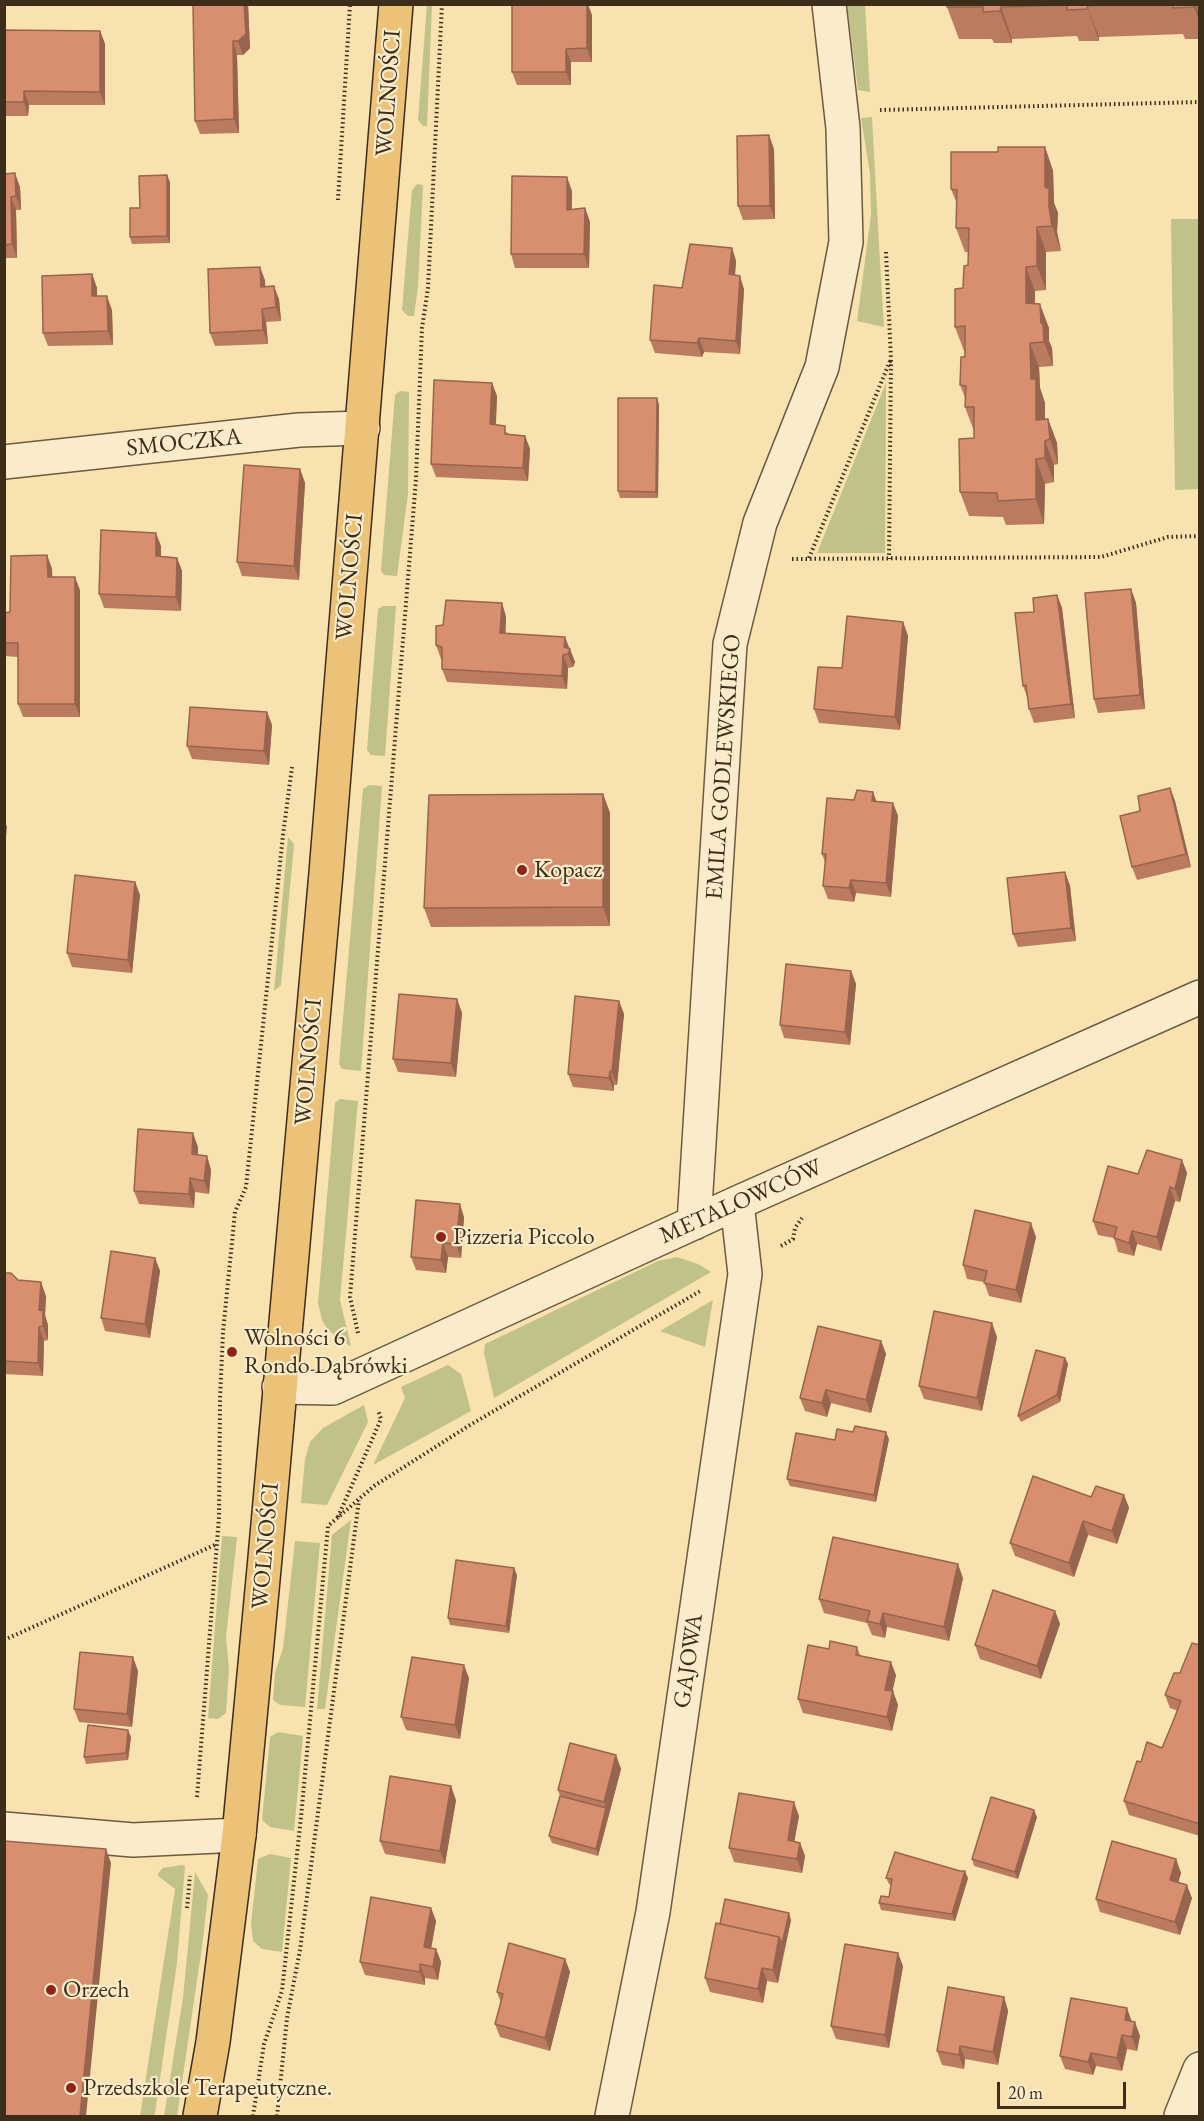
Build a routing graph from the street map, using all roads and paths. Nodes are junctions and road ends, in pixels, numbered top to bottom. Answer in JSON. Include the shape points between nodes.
{"nodes":[{"id":1,"x":350,"y":4,"type":"edge"},
{"id":2,"x":396,"y":4,"type":"edge"},
{"id":3,"x":442,"y":4,"type":"edge"},
{"id":4,"x":829,"y":4,"type":"edge"},
{"id":5,"x":1200,"y":102,"type":"edge"},
{"id":6,"x":881,"y":121,"type":"dead end"},
{"id":7,"x":338,"y":204,"type":"dead end"},
{"id":8,"x":886,"y":252,"type":"dead end"},
{"id":9,"x":891,"y":359,"type":"junction"},
{"id":10,"x":363,"y":428,"type":"junction"},
{"id":11,"x":4,"y":462,"type":"edge"},
{"id":12,"x":1200,"y":536,"type":"edge"},
{"id":13,"x":809,"y":558,"type":"junction"},
{"id":14,"x":789,"y":559,"type":"dead end"},
{"id":15,"x":889,"y":559,"type":"junction"},
{"id":16,"x":294,"y":758,"type":"dead end"},
{"id":17,"x":1200,"y":997,"type":"edge"},
{"id":18,"x":737,"y":1203,"type":"junction"},
{"id":19,"x":694,"y":1223,"type":"junction"},
{"id":20,"x":707,"y":1288,"type":"dead end"},
{"id":21,"x":369,"y":1372,"type":"junction"},
{"id":22,"x":279,"y":1388,"type":"junction"},
{"id":23,"x":359,"y":1499,"type":"junction"},
{"id":24,"x":338,"y":1517,"type":"junction"},
{"id":25,"x":217,"y":1544,"type":"junction"},
{"id":26,"x":4,"y":1640,"type":"edge"},
{"id":27,"x":4,"y":1829,"type":"edge"},
{"id":28,"x":239,"y":1835,"type":"junction"},
{"id":29,"x":193,"y":1837,"type":"junction"},
{"id":30,"x":187,"y":1917,"type":"dead end"},
{"id":31,"x":1200,"y":2069,"type":"edge"},
{"id":32,"x":200,"y":2116,"type":"edge"},
{"id":33,"x":253,"y":2116,"type":"edge"},
{"id":34,"x":277,"y":2116,"type":"edge"},
{"id":35,"x":612,"y":2116,"type":"edge"},
{"id":36,"x":1181,"y":2116,"type":"edge"}],
"edges":[{"from":1,"to":7,"type":"path"},
{"from":2,"to":10,"type":"main road","name":"WOLNOŚCI"},
{"from":3,"to":21,"type":"path","via":[[416,480],[350,1297]]},
{"from":4,"to":19,"type":"street","name":"EMILA GODLEWSKIEGO","via":[[843,128],[846,242],[822,367],[760,523],[730,644]]},
{"from":5,"to":6,"type":"path","via":[[880,109]]},
{"from":8,"to":9,"type":"path"},
{"from":9,"to":13,"type":"path"},
{"from":9,"to":15,"type":"path"},
{"from":10,"to":11,"type":"street","name":"SMOCZKA","via":[[299,430]]},
{"from":10,"to":22,"type":"main road","name":"WOLNOŚCI"},
{"from":12,"to":15,"type":"path","via":[[1168,537],[1101,557]]},
{"from":13,"to":14,"type":"path"},
{"from":13,"to":15,"type":"path"},
{"from":16,"to":25,"type":"path","via":[[246,1187],[235,1212],[225,1310]]},
{"from":17,"to":18,"type":"street","name":"METALOWCÓW"},
{"from":18,"to":19,"type":"street","name":"METALOWCÓW"},
{"from":18,"to":35,"type":"street","name":"GAJOWA","via":[[745,1274],[653,1912]]},
{"from":19,"to":21,"type":"street","name":"METALOWCÓW"},
{"from":20,"to":23,"type":"path","via":[[470,1425]]},
{"from":21,"to":22,"type":"street","name":"METALOWCÓW","via":[[333,1388]]},
{"from":21,"to":24,"type":"path","via":[[381,1419]]},
{"from":22,"to":28,"type":"main road","name":"WOLNOŚCI"},
{"from":23,"to":24,"type":"path"},
{"from":23,"to":34,"type":"path"},
{"from":24,"to":33,"type":"path","via":[[328,1526],[282,1991],[264,2044]]},
{"from":25,"to":26,"type":"path"},
{"from":25,"to":29,"type":"path"},
{"from":27,"to":29,"type":"street","via":[[133,1840]]},
{"from":28,"to":29,"type":"street"},
{"from":28,"to":32,"type":"main road","name":"WOLNOŚCI"},
{"from":29,"to":30,"type":"path"},
{"from":31,"to":36,"type":"street"}]}
